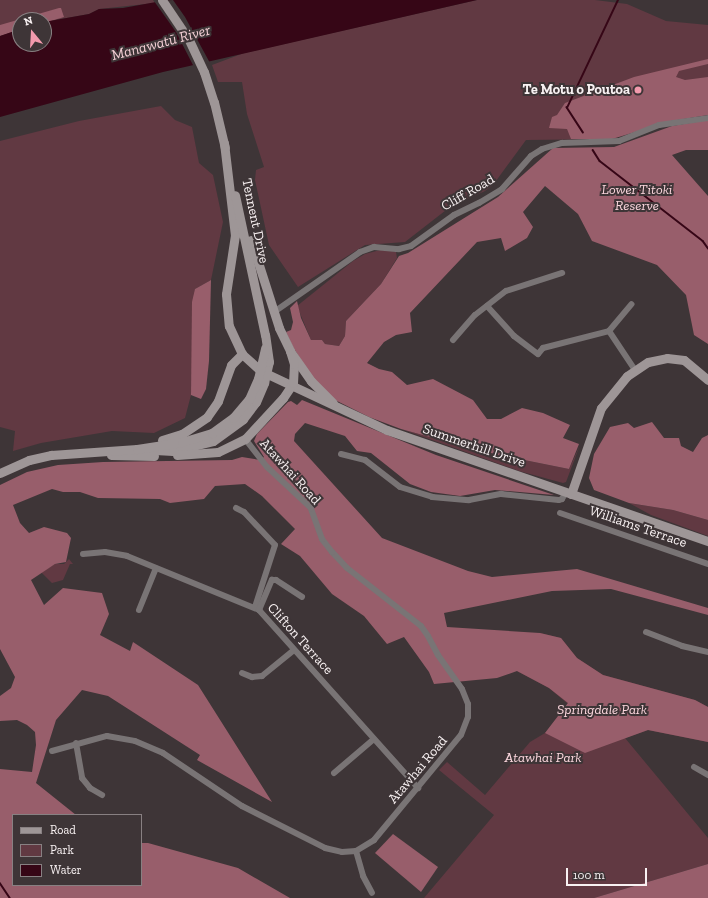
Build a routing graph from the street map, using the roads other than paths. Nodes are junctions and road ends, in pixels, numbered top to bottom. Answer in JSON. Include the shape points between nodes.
{"nodes":[{"id":1,"x":162,"y":0,"type":"edge"},
{"id":2,"x":708,"y":118,"type":"edge"},
{"id":3,"x":224,"y":144,"type":"junction"},
{"id":4,"x":233,"y":184,"type":"junction"},
{"id":5,"x":562,"y":273,"type":"dead end"},
{"id":6,"x":632,"y":304,"type":"dead end"},
{"id":7,"x":487,"y":306,"type":"junction"},
{"id":8,"x":274,"y":312,"type":"junction"},
{"id":9,"x":609,"y":330,"type":"junction"},
{"id":10,"x":453,"y":340,"type":"dead end"},
{"id":11,"x":290,"y":351,"type":"junction"},
{"id":12,"x":245,"y":356,"type":"junction"},
{"id":13,"x":635,"y":370,"type":"junction"},
{"id":14,"x":708,"y":380,"type":"edge"},
{"id":15,"x":291,"y":387,"type":"junction"},
{"id":16,"x":347,"y":413,"type":"junction"},
{"id":17,"x":245,"y":439,"type":"junction"},
{"id":18,"x":86,"y":452,"type":"junction"},
{"id":19,"x":341,"y":454,"type":"dead end"},
{"id":20,"x":0,"y":474,"type":"edge"},
{"id":21,"x":568,"y":493,"type":"junction"},
{"id":22,"x":236,"y":508,"type":"dead end"},
{"id":23,"x":560,"y":513,"type":"dead end"},
{"id":24,"x":708,"y":542,"type":"edge"},
{"id":25,"x":82,"y":554,"type":"dead end"},
{"id":26,"x":708,"y":564,"type":"edge"},
{"id":27,"x":156,"y":568,"type":"junction"},
{"id":28,"x":302,"y":597,"type":"dead end"},
{"id":29,"x":257,"y":608,"type":"junction"},
{"id":30,"x":139,"y":610,"type":"dead end"},
{"id":31,"x":646,"y":632,"type":"dead end"},
{"id":32,"x":294,"y":650,"type":"junction"},
{"id":33,"x":708,"y":652,"type":"edge"},
{"id":34,"x":242,"y":673,"type":"dead end"},
{"id":35,"x":374,"y":739,"type":"junction"},
{"id":36,"x":76,"y":743,"type":"junction"},
{"id":37,"x":52,"y":751,"type":"dead end"},
{"id":38,"x":694,"y":767,"type":"dead end"},
{"id":39,"x":334,"y":773,"type":"dead end"},
{"id":40,"x":708,"y":775,"type":"edge"},
{"id":41,"x":418,"y":788,"type":"junction"},
{"id":42,"x":102,"y":796,"type":"dead end"},
{"id":43,"x":356,"y":851,"type":"junction"},
{"id":44,"x":372,"y":893,"type":"dead end"}],
"edges":[{"from":1,"to":3,"type":"main road","name":"Tennent Drive","via":[[189,40],[214,102]]},
{"from":2,"to":8,"type":"street","name":"Cliff Road","via":[[659,125],[619,141],[562,143],[542,149],[531,156],[502,189],[454,214],[411,246],[399,250],[374,247],[360,252]]},
{"from":3,"to":4,"type":"main road","name":"Tennent Drive"},
{"from":3,"to":12,"type":"main road","via":[[236,235],[226,294],[227,311],[229,326]]},
{"from":4,"to":8,"type":"main road"},
{"from":4,"to":18,"type":"main road","name":"Tennent Drive","via":[[269,362],[264,383],[250,410],[235,426],[213,441],[186,449],[159,452],[137,449]]},
{"from":5,"to":7,"type":"street","via":[[506,291]]},
{"from":6,"to":9,"type":"street"},
{"from":7,"to":9,"type":"street","via":[[514,336],[538,354],[543,348]]},
{"from":7,"to":10,"type":"street","via":[[475,315]]},
{"from":8,"to":11,"type":"main road"},
{"from":9,"to":13,"type":"street"},
{"from":11,"to":15,"type":"main road","via":[[294,375]]},
{"from":11,"to":16,"type":"main road","via":[[316,388]]},
{"from":12,"to":15,"type":"main road","name":"Summerhill Drive","via":[[261,372]]},
{"from":12,"to":18,"type":"main road","via":[[231,365],[218,402],[207,417],[194,428],[169,439]]},
{"from":13,"to":14,"type":"main road","via":[[658,359],[677,358],[689,363]]},
{"from":13,"to":21,"type":"main road","via":[[619,384],[601,408]]},
{"from":15,"to":16,"type":"main road","name":"Summerhill Drive"},
{"from":15,"to":17,"type":"main road"},
{"from":16,"to":21,"type":"main road","name":"Summerhill Drive"},
{"from":17,"to":18,"type":"main road","via":[[224,450],[201,455],[126,457]]},
{"from":17,"to":41,"type":"street","name":"Atawhai Road","via":[[267,467],[311,508],[322,539],[347,568],[421,626],[462,689],[468,704],[466,725],[457,741]]},
{"from":18,"to":20,"type":"main road","name":"Tennent Drive","via":[[41,456]]},
{"from":19,"to":21,"type":"street","via":[[365,460],[400,487],[432,497],[469,500],[501,494],[559,500]]},
{"from":21,"to":24,"type":"main road","name":"Summerhill Drive"},
{"from":22,"to":29,"type":"street","via":[[244,512],[276,546]]},
{"from":23,"to":26,"type":"street","name":"Williams Terrace"},
{"from":25,"to":27,"type":"street","name":"Clifton Terrace","via":[[120,553]]},
{"from":27,"to":29,"type":"street","name":"Clifton Terrace"},
{"from":27,"to":30,"type":"street"},
{"from":28,"to":29,"type":"street","via":[[272,580]]},
{"from":29,"to":32,"type":"street","name":"Clifton Terrace"},
{"from":31,"to":33,"type":"street","via":[[682,646]]},
{"from":32,"to":34,"type":"street","via":[[262,676],[252,677]]},
{"from":32,"to":35,"type":"street","name":"Clifton Terrace"},
{"from":35,"to":39,"type":"street"},
{"from":35,"to":41,"type":"street","name":"Clifton Terrace"},
{"from":36,"to":37,"type":"street"},
{"from":36,"to":42,"type":"street","via":[[82,778],[90,788]]},
{"from":36,"to":43,"type":"street","via":[[107,736],[135,741],[163,753],[242,806],[315,843],[342,852]]},
{"from":38,"to":40,"type":"street"},
{"from":41,"to":43,"type":"street","name":"Atawhai Road","via":[[374,840]]},
{"from":43,"to":44,"type":"street","via":[[363,876]]}]}
